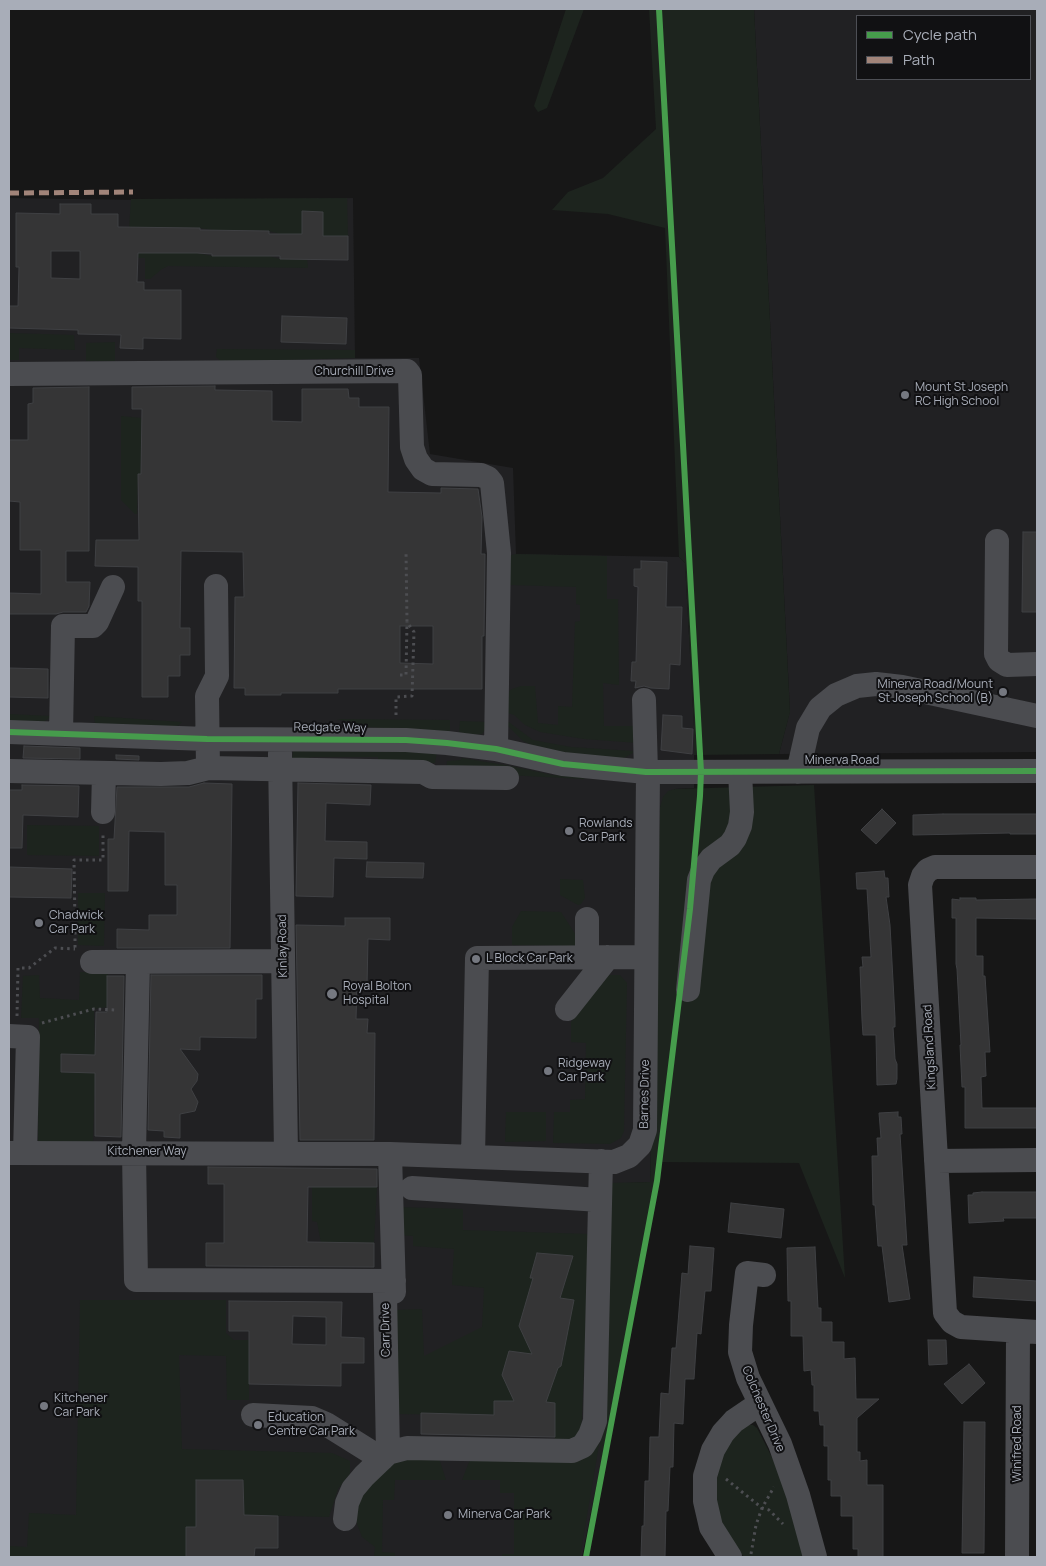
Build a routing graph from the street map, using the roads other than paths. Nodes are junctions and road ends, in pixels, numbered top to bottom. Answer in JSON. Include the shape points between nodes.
{"nodes":[{"id":1,"x":9,"y":374,"type":"edge"},
{"id":2,"x":997,"y":541,"type":"dead end"},
{"id":3,"x":216,"y":586,"type":"dead end"},
{"id":4,"x":113,"y":587,"type":"dead end"},
{"id":5,"x":1037,"y":664,"type":"edge"},
{"id":6,"x":644,"y":700,"type":"dead end"},
{"id":7,"x":1037,"y":716,"type":"edge"},
{"id":8,"x":9,"y":732,"type":"edge"},
{"id":9,"x":61,"y":734,"type":"junction"},
{"id":10,"x":207,"y":739,"type":"junction"},
{"id":11,"x":280,"y":739,"type":"junction"},
{"id":12,"x":496,"y":749,"type":"junction"},
{"id":13,"x":208,"y":768,"type":"junction"},
{"id":14,"x":281,"y":769,"type":"junction"},
{"id":15,"x":9,"y":771,"type":"edge"},
{"id":16,"x":1037,"y":771,"type":"edge"},
{"id":17,"x":647,"y":772,"type":"junction"},
{"id":18,"x":740,"y":772,"type":"junction"},
{"id":19,"x":798,"y":772,"type":"junction"},
{"id":20,"x":104,"y":773,"type":"junction"},
{"id":21,"x":507,"y":778,"type":"dead end"},
{"id":22,"x":103,"y":812,"type":"road end"},
{"id":23,"x":1037,"y":866,"type":"edge"},
{"id":24,"x":587,"y":919,"type":"dead end"},
{"id":25,"x":84,"y":955,"type":"road end"},
{"id":26,"x":598,"y":957,"type":"junction"},
{"id":27,"x":646,"y":957,"type":"junction"},
{"id":28,"x":283,"y":961,"type":"junction"},
{"id":29,"x":138,"y":962,"type":"junction"},
{"id":30,"x":688,"y":990,"type":"dead end"},
{"id":31,"x":567,"y":1009,"type":"dead end"},
{"id":32,"x":18,"y":1036,"type":"edge"},
{"id":33,"x":134,"y":1152,"type":"junction"},
{"id":34,"x":17,"y":1153,"type":"edge"},
{"id":35,"x":286,"y":1153,"type":"junction"},
{"id":36,"x":390,"y":1154,"type":"junction"},
{"id":37,"x":473,"y":1157,"type":"junction"},
{"id":38,"x":1037,"y":1160,"type":"edge"},
{"id":39,"x":601,"y":1161,"type":"junction"},
{"id":40,"x":936,"y":1161,"type":"junction"},
{"id":41,"x":412,"y":1188,"type":"dead end"},
{"id":42,"x":600,"y":1200,"type":"junction"},
{"id":43,"x":764,"y":1275,"type":"dead end"},
{"id":44,"x":394,"y":1281,"type":"junction"},
{"id":45,"x":1028,"y":1332,"type":"edge"},
{"id":46,"x":759,"y":1404,"type":"junction"},
{"id":47,"x":253,"y":1415,"type":"dead end"},
{"id":48,"x":385,"y":1456,"type":"junction"},
{"id":49,"x":345,"y":1519,"type":"dead end"},
{"id":50,"x":730,"y":1557,"type":"edge"},
{"id":51,"x":815,"y":1557,"type":"edge"},
{"id":52,"x":1017,"y":1557,"type":"edge"}],
"edges":[{"from":1,"to":12,"type":"street","name":"Churchill Drive","via":[[407,372],[410,375],[412,447],[423,469],[432,474],[481,475],[492,483],[499,554]]},
{"from":2,"to":5,"type":"street","via":[[996,654],[1007,665]]},
{"from":3,"to":10,"type":"street","via":[[217,676],[208,696]]},
{"from":4,"to":9,"type":"street","via":[[93,626],[63,626]]},
{"from":6,"to":17,"type":"street","name":"Barnes Drive"},
{"from":7,"to":19,"type":"street","via":[[902,687],[857,686],[836,695],[820,708],[808,728]]},
{"from":8,"to":9,"type":"street","name":"Redgate Way"},
{"from":9,"to":10,"type":"street","name":"Redgate Way"},
{"from":10,"to":11,"type":"street","name":"Redgate Way"},
{"from":10,"to":13,"type":"street"},
{"from":11,"to":12,"type":"street","name":"Redgate Way","via":[[406,740]]},
{"from":11,"to":14,"type":"street","name":"Kinlay Road"},
{"from":12,"to":17,"type":"street","name":"Redgate Way","via":[[563,764]]},
{"from":13,"to":14,"type":"street"},
{"from":13,"to":20,"type":"street","via":[[188,772]]},
{"from":14,"to":21,"type":"street","via":[[423,772],[432,777]]},
{"from":14,"to":28,"type":"street","name":"Kinlay Road"},
{"from":15,"to":20,"type":"street"},
{"from":16,"to":19,"type":"street","name":"Minerva Road"},
{"from":17,"to":18,"type":"street","name":"Minerva Road"},
{"from":17,"to":27,"type":"street","name":"Barnes Drive"},
{"from":18,"to":19,"type":"street","name":"Minerva Road"},
{"from":18,"to":30,"type":"street","via":[[742,812],[736,838],[711,859],[699,880]]},
{"from":20,"to":22,"type":"street"},
{"from":23,"to":40,"type":"street","name":"Kingsland Road","via":[[936,867],[923,876],[920,885]]},
{"from":24,"to":26,"type":"street"},
{"from":25,"to":29,"type":"street"},
{"from":26,"to":27,"type":"street"},
{"from":26,"to":31,"type":"street"},
{"from":26,"to":37,"type":"street","via":[[477,958]]},
{"from":27,"to":39,"type":"street","name":"Barnes Drive","via":[[645,1130],[640,1145],[630,1156],[614,1162]]},
{"from":28,"to":29,"type":"street"},
{"from":28,"to":35,"type":"street","name":"Kinlay Road"},
{"from":29,"to":33,"type":"street"},
{"from":32,"to":34,"type":"street"},
{"from":33,"to":34,"type":"street","name":"Kitchener Way"},
{"from":33,"to":35,"type":"street","name":"Kitchener Way"},
{"from":33,"to":44,"type":"street","via":[[136,1280]]},
{"from":35,"to":36,"type":"street","name":"Barnes Drive"},
{"from":36,"to":37,"type":"street","name":"Barnes Drive"},
{"from":36,"to":44,"type":"street","name":"Carr Drive"},
{"from":37,"to":39,"type":"street","name":"Barnes Drive"},
{"from":38,"to":40,"type":"street"},
{"from":39,"to":42,"type":"street"},
{"from":40,"to":45,"type":"street","name":"Kingsland Road","via":[[945,1313],[961,1327]]},
{"from":41,"to":42,"type":"street"},
{"from":42,"to":48,"type":"street","via":[[595,1421],[583,1446],[572,1451],[407,1448]]},
{"from":43,"to":46,"type":"street","name":"Colchester Drive","via":[[747,1273],[741,1325],[740,1352]]},
{"from":44,"to":48,"type":"street","name":"Carr Drive","via":[[394,1292],[385,1294]]},
{"from":45,"to":52,"type":"street","name":"Winifred Road"},
{"from":46,"to":50,"type":"street","via":[[723,1432],[712,1450],[705,1476],[705,1501],[711,1527]]},
{"from":46,"to":51,"type":"street","name":"Colchester Drive","via":[[780,1444]]},
{"from":47,"to":48,"type":"street","via":[[312,1418]]},
{"from":48,"to":49,"type":"street","via":[[353,1489]]}]}
